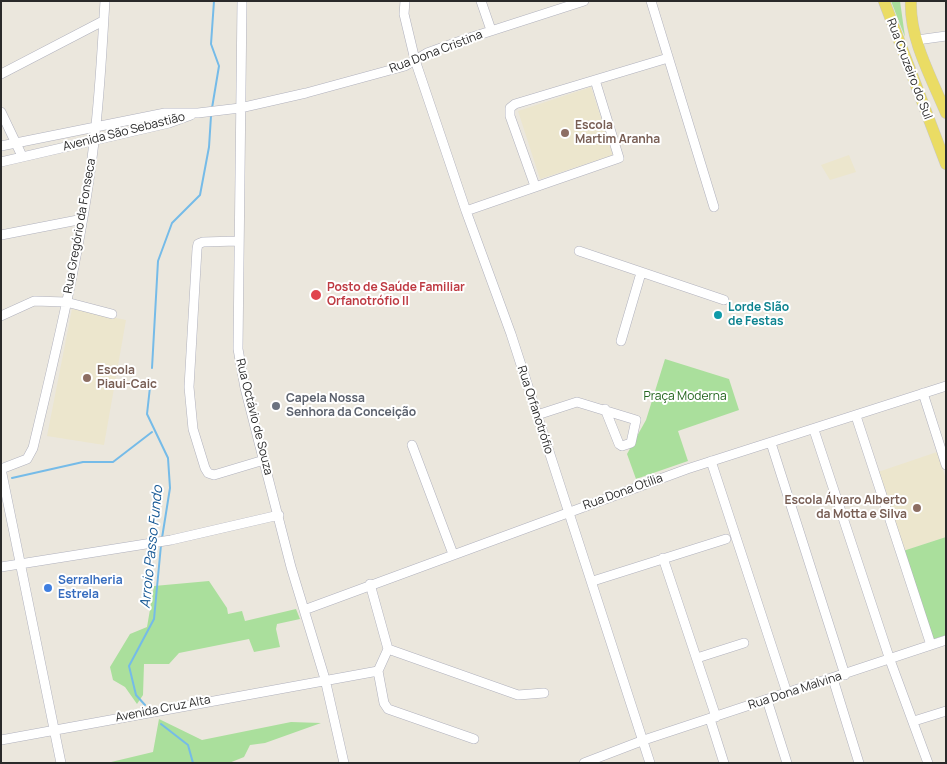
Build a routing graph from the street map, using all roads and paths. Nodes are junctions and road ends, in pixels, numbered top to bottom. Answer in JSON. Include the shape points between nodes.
{"nodes":[{"id":1,"x":105,"y":1,"type":"edge"},
{"id":2,"x":242,"y":1,"type":"edge"},
{"id":3,"x":405,"y":1,"type":"edge"},
{"id":4,"x":481,"y":1,"type":"edge"},
{"id":5,"x":584,"y":1,"type":"edge"},
{"id":6,"x":651,"y":1,"type":"edge"},
{"id":7,"x":884,"y":1,"type":"edge"},
{"id":8,"x":911,"y":1,"type":"edge"},
{"id":9,"x":558,"y":5,"type":"edge"},
{"id":10,"x":103,"y":21,"type":"junction"},
{"id":11,"x":492,"y":30,"type":"junction"},
{"id":12,"x":946,"y":36,"type":"edge"},
{"id":13,"x":917,"y":40,"type":"junction"},
{"id":14,"x":668,"y":58,"type":"junction"},
{"id":15,"x":415,"y":60,"type":"junction"},
{"id":16,"x":1,"y":74,"type":"edge"},
{"id":17,"x":595,"y":80,"type":"junction"},
{"id":18,"x":240,"y":108,"type":"junction"},
{"id":19,"x":1,"y":112,"type":"edge"},
{"id":20,"x":202,"y":112,"type":"junction"},
{"id":21,"x":946,"y":113,"type":"edge"},
{"id":22,"x":95,"y":125,"type":"junction"},
{"id":23,"x":94,"y":140,"type":"junction"},
{"id":24,"x":17,"y":142,"type":"junction"},
{"id":25,"x":1,"y":146,"type":"edge"},
{"id":26,"x":22,"y":156,"type":"junction"},
{"id":27,"x":1,"y":162,"type":"edge"},
{"id":28,"x":946,"y":164,"type":"edge"},
{"id":29,"x":535,"y":186,"type":"junction"},
{"id":30,"x":714,"y":206,"type":"dead end"},
{"id":31,"x":466,"y":211,"type":"junction"},
{"id":32,"x":83,"y":219,"type":"junction"},
{"id":33,"x":1,"y":235,"type":"edge"},
{"id":34,"x":237,"y":241,"type":"junction"},
{"id":35,"x":579,"y":251,"type":"dead end"},
{"id":36,"x":641,"y":273,"type":"junction"},
{"id":37,"x":724,"y":300,"type":"dead end"},
{"id":38,"x":66,"y":302,"type":"junction"},
{"id":39,"x":112,"y":314,"type":"dead end"},
{"id":40,"x":1,"y":316,"type":"edge"},
{"id":41,"x":621,"y":342,"type":"dead end"},
{"id":42,"x":946,"y":386,"type":"edge"},
{"id":43,"x":923,"y":394,"type":"junction"},
{"id":44,"x":606,"y":410,"type":"dead end"},
{"id":45,"x":537,"y":415,"type":"junction"},
{"id":46,"x":856,"y":416,"type":"junction"},
{"id":47,"x":814,"y":430,"type":"junction"},
{"id":48,"x":771,"y":443,"type":"junction"},
{"id":49,"x":412,"y":445,"type":"dead end"},
{"id":50,"x":264,"y":460,"type":"junction"},
{"id":51,"x":711,"y":461,"type":"junction"},
{"id":52,"x":946,"y":465,"type":"edge"},
{"id":53,"x":1,"y":469,"type":"edge"},
{"id":54,"x":569,"y":511,"type":"junction"},
{"id":55,"x":279,"y":515,"type":"junction"},
{"id":56,"x":726,"y":539,"type":"dead end"},
{"id":57,"x":453,"y":554,"type":"junction"},
{"id":58,"x":663,"y":558,"type":"junction"},
{"id":59,"x":19,"y":564,"type":"junction"},
{"id":60,"x":1,"y":567,"type":"edge"},
{"id":61,"x":592,"y":581,"type":"junction"},
{"id":62,"x":370,"y":584,"type":"junction"},
{"id":63,"x":304,"y":610,"type":"junction"},
{"id":64,"x":946,"y":640,"type":"edge"},
{"id":65,"x":744,"y":644,"type":"dead end"},
{"id":66,"x":931,"y":645,"type":"junction"},
{"id":67,"x":388,"y":649,"type":"junction"},
{"id":68,"x":698,"y":658,"type":"junction"},
{"id":69,"x":890,"y":660,"type":"junction"},
{"id":70,"x":378,"y":670,"type":"junction"},
{"id":71,"x":846,"y":674,"type":"junction"},
{"id":72,"x":325,"y":679,"type":"junction"},
{"id":73,"x":834,"y":679,"type":"junction"},
{"id":74,"x":544,"y":693,"type":"dead end"},
{"id":75,"x":786,"y":693,"type":"junction"},
{"id":76,"x":767,"y":700,"type":"junction"},
{"id":77,"x":946,"y":711,"type":"edge"},
{"id":78,"x":713,"y":718,"type":"junction"},
{"id":79,"x":914,"y":721,"type":"junction"},
{"id":80,"x":55,"y":730,"type":"junction"},
{"id":81,"x":474,"y":739,"type":"dead end"},
{"id":82,"x":1,"y":740,"type":"edge"},
{"id":83,"x":644,"y":740,"type":"junction"},
{"id":84,"x":61,"y":763,"type":"edge"},
{"id":85,"x":344,"y":763,"type":"edge"},
{"id":86,"x":584,"y":763,"type":"edge"},
{"id":87,"x":650,"y":763,"type":"edge"},
{"id":88,"x":724,"y":763,"type":"edge"},
{"id":89,"x":787,"y":763,"type":"edge"},
{"id":90,"x":860,"y":763,"type":"edge"},
{"id":91,"x":928,"y":763,"type":"edge"}],
"edges":[{"from":1,"to":10,"type":"street","name":"Rua Gregório da Fonseca"},
{"from":2,"to":18,"type":"street","name":"Rua Octávio de Souza"},
{"from":3,"to":15,"type":"street","name":"Rua Orfanotrófio","via":[[404,14]]},
{"from":4,"to":11,"type":"street"},
{"from":5,"to":9,"type":"street","name":"Rua Dona Cristina"},
{"from":6,"to":14,"type":"street"},
{"from":7,"to":28,"type":"main road","name":"Rua Cruzeiro do Sul"},
{"from":8,"to":13,"type":"main road","name":"Rua Cruzeiro do Sul"},
{"from":9,"to":11,"type":"street","name":"Rua Dona Cristina"},
{"from":10,"to":16,"type":"street"},
{"from":10,"to":22,"type":"street","name":"Rua Gregório da Fonseca"},
{"from":11,"to":15,"type":"street","name":"Rua Dona Cristina"},
{"from":12,"to":13,"type":"street"},
{"from":13,"to":21,"type":"main road","name":"Rua Cruzeiro do Sul"},
{"from":14,"to":17,"type":"street"},
{"from":14,"to":30,"type":"street"},
{"from":15,"to":18,"type":"street","name":"Rua Dona Cristina","via":[[405,66]]},
{"from":15,"to":31,"type":"street","name":"Rua Orfanotrófio"},
{"from":17,"to":29,"type":"street","via":[[619,158]]},
{"from":17,"to":29,"type":"street","via":[[510,108]]},
{"from":18,"to":20,"type":"street","name":"Rua Dona Cristina"},
{"from":18,"to":34,"type":"street","name":"Rua Octávio de Souza"},
{"from":19,"to":24,"type":"street"},
{"from":20,"to":22,"type":"street","name":"Avenida São Sebastião","via":[[165,113]]},
{"from":20,"to":23,"type":"street","name":"Avenida São Sebastião"},
{"from":22,"to":23,"type":"street","name":"Rua Gregório da Fonseca"},
{"from":22,"to":24,"type":"street","name":"Avenida São Sebastião"},
{"from":23,"to":26,"type":"street","name":"Avenida São Sebastião"},
{"from":23,"to":32,"type":"street","name":"Rua Gregório da Fonseca"},
{"from":24,"to":25,"type":"street","name":"Avenida São Sebastião"},
{"from":24,"to":26,"type":"street"},
{"from":26,"to":27,"type":"street","name":"Avenida São Sebastião"},
{"from":29,"to":31,"type":"street"},
{"from":31,"to":45,"type":"street","name":"Rua Orfanotrófio"},
{"from":32,"to":33,"type":"street"},
{"from":32,"to":38,"type":"street","name":"Rua Gregório da Fonseca"},
{"from":34,"to":50,"type":"street","name":"Rua Octávio de Souza","via":[[238,349]]},
{"from":34,"to":50,"type":"street","via":[[198,244],[189,382],[194,429],[208,473]]},
{"from":35,"to":36,"type":"street"},
{"from":36,"to":37,"type":"street"},
{"from":36,"to":41,"type":"street"},
{"from":38,"to":39,"type":"street"},
{"from":38,"to":40,"type":"street","via":[[34,301]]},
{"from":38,"to":53,"type":"street","name":"Rua Gregório da Fonseca","via":[[33,448],[26,459]]},
{"from":42,"to":43,"type":"street","name":"Rua Dona Otília"},
{"from":43,"to":46,"type":"street","name":"Rua Dona Otília"},
{"from":43,"to":52,"type":"street"},
{"from":44,"to":45,"type":"street","via":[[577,402]]},
{"from":45,"to":54,"type":"street","name":"Rua Orfanotrófio"},
{"from":46,"to":47,"type":"street","name":"Rua Dona Otília"},
{"from":46,"to":66,"type":"street"},
{"from":47,"to":48,"type":"street","name":"Rua Dona Otília"},
{"from":47,"to":69,"type":"street"},
{"from":48,"to":51,"type":"street","name":"Rua Dona Otília"},
{"from":48,"to":71,"type":"street"},
{"from":49,"to":57,"type":"street"},
{"from":50,"to":55,"type":"street","name":"Rua Octávio de Souza"},
{"from":51,"to":54,"type":"street","name":"Rua Dona Otília"},
{"from":51,"to":75,"type":"street"},
{"from":53,"to":59,"type":"street"},
{"from":54,"to":57,"type":"street","name":"Rua Dona Otília"},
{"from":54,"to":61,"type":"street","name":"Rua Orfanotrófio"},
{"from":55,"to":59,"type":"street","via":[[172,540]]},
{"from":55,"to":63,"type":"street","name":"Rua Octávio de Souza"},
{"from":56,"to":58,"type":"street"},
{"from":57,"to":62,"type":"street","name":"Rua Dona Otília"},
{"from":58,"to":61,"type":"street"},
{"from":58,"to":68,"type":"street"},
{"from":59,"to":60,"type":"street"},
{"from":59,"to":80,"type":"street"},
{"from":61,"to":83,"type":"street","name":"Rua Orfanotrófio"},
{"from":62,"to":63,"type":"street","name":"Rua Dona Otília"},
{"from":62,"to":67,"type":"street"},
{"from":63,"to":72,"type":"street","name":"Rua Octávio de Souza"},
{"from":64,"to":66,"type":"street","name":"Rua Dona Malvina"},
{"from":65,"to":68,"type":"street"},
{"from":66,"to":69,"type":"street","name":"Rua Dona Malvina"},
{"from":67,"to":70,"type":"street"},
{"from":67,"to":74,"type":"street","via":[[518,695]]},
{"from":68,"to":78,"type":"street"},
{"from":69,"to":71,"type":"street","name":"Rua Dona Malvina"},
{"from":69,"to":79,"type":"street"},
{"from":70,"to":72,"type":"street","name":"Avenida Cruz Alta"},
{"from":70,"to":81,"type":"street","via":[[388,709]]},
{"from":71,"to":73,"type":"street","name":"Rua Dona Malvina"},
{"from":72,"to":80,"type":"street","name":"Avenida Cruz Alta"},
{"from":72,"to":85,"type":"street","name":"Rua Octávio de Souza"},
{"from":73,"to":75,"type":"street","name":"Rua Dona Malvina"},
{"from":73,"to":90,"type":"street"},
{"from":75,"to":76,"type":"street","name":"Rua Dona Malvina"},
{"from":76,"to":78,"type":"street","name":"Rua Dona Malvina"},
{"from":76,"to":89,"type":"street"},
{"from":77,"to":79,"type":"street"},
{"from":78,"to":83,"type":"street","name":"Rua Dona Malvina"},
{"from":78,"to":88,"type":"street"},
{"from":79,"to":91,"type":"street"},
{"from":80,"to":82,"type":"street","name":"Avenida Cruz Alta"},
{"from":80,"to":84,"type":"street"},
{"from":83,"to":86,"type":"street","name":"Rua Dona Malvina"},
{"from":83,"to":87,"type":"street","name":"Rua Orfanotrófio"}]}
